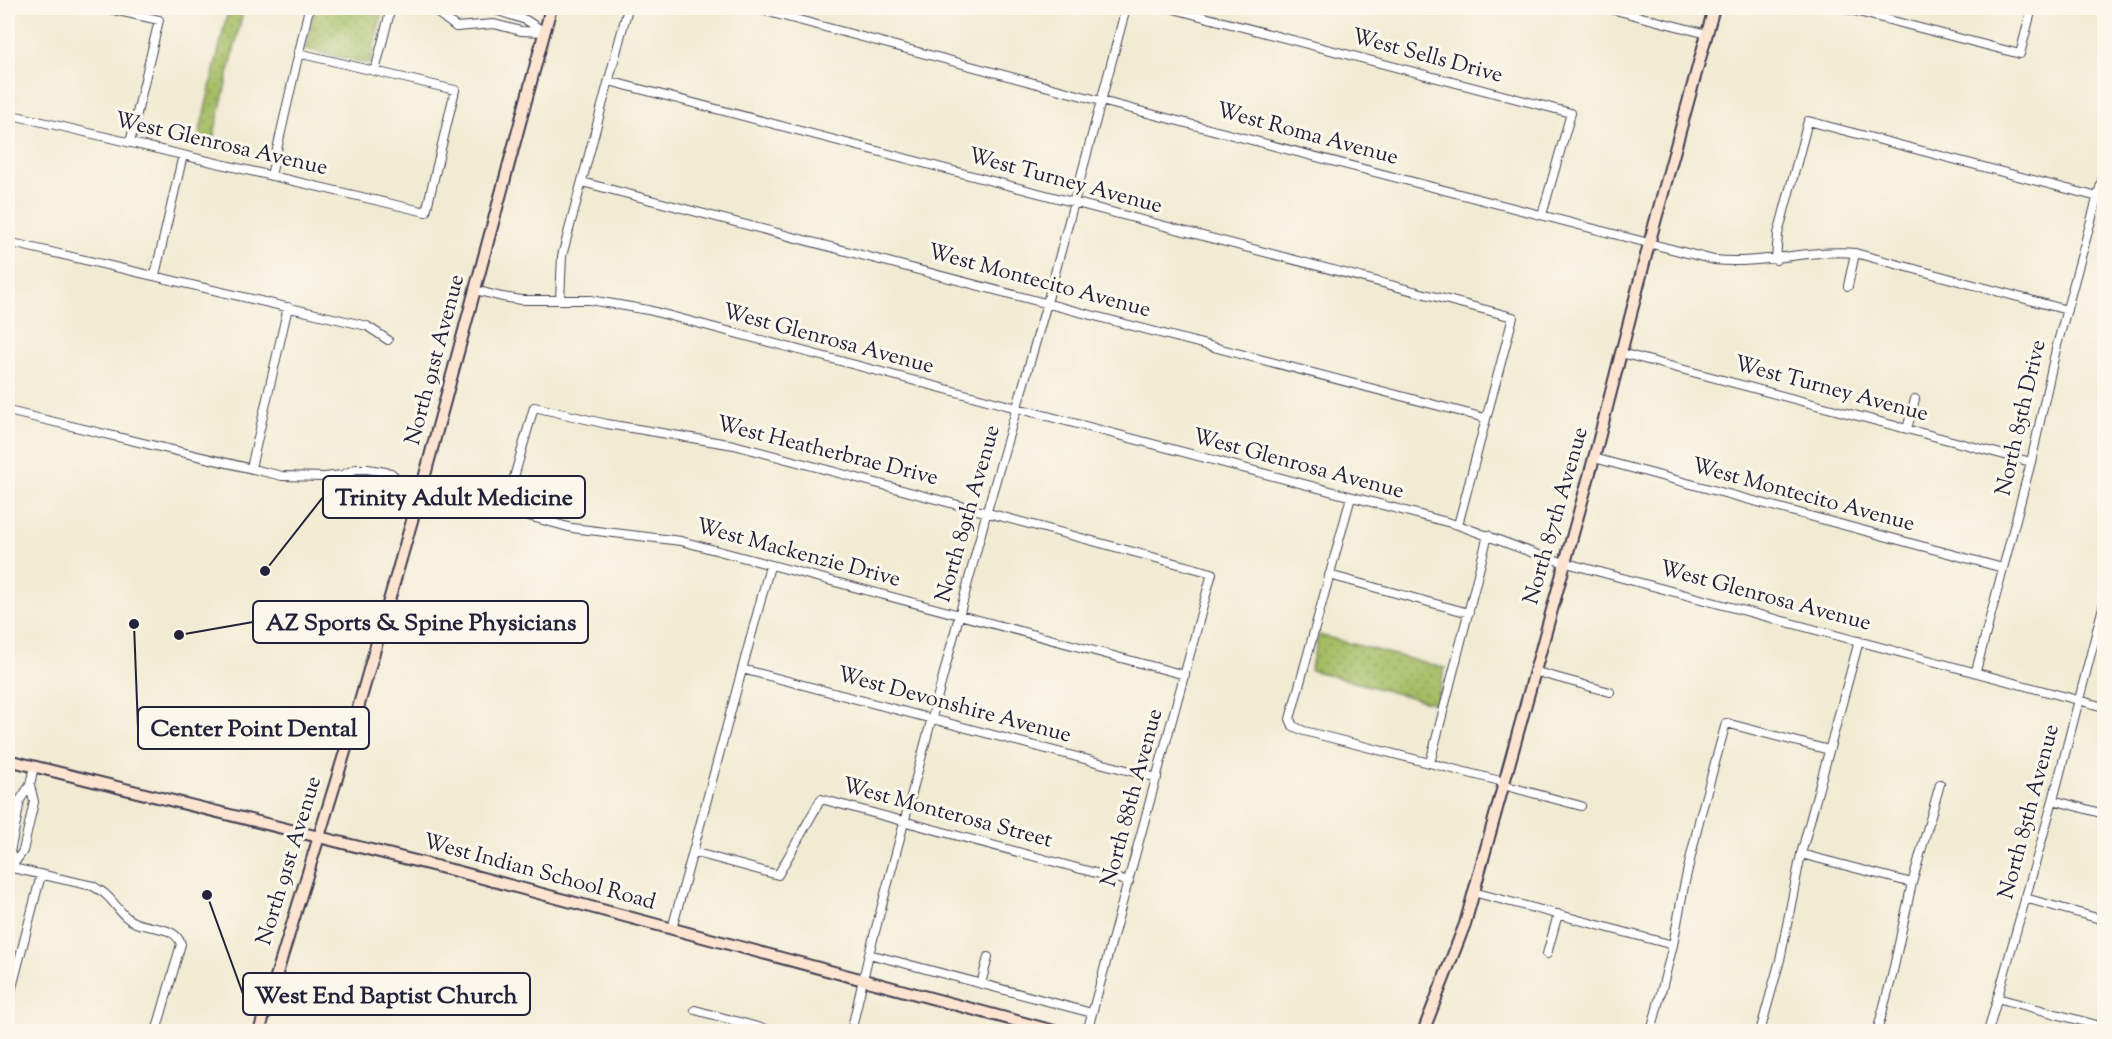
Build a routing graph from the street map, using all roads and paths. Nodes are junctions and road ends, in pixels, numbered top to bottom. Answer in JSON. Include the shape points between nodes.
{"nodes":[{"id":1,"x":105,"y":8,"type":"edge"},
{"id":2,"x":309,"y":8,"type":"edge"},
{"id":3,"x":391,"y":8,"type":"edge"},
{"id":4,"x":427,"y":8,"type":"edge"},
{"id":5,"x":489,"y":8,"type":"edge"},
{"id":6,"x":551,"y":8,"type":"edge"},
{"id":7,"x":628,"y":8,"type":"edge"},
{"id":8,"x":754,"y":8,"type":"edge"},
{"id":9,"x":1126,"y":8,"type":"edge"},
{"id":10,"x":1170,"y":8,"type":"edge"},
{"id":11,"x":1607,"y":8,"type":"edge"},
{"id":12,"x":1714,"y":8,"type":"edge"},
{"id":13,"x":1843,"y":8,"type":"edge"},
{"id":14,"x":2032,"y":8,"type":"edge"},
{"id":15,"x":441,"y":12,"type":"edge"},
{"id":16,"x":544,"y":32,"type":"junction"},
{"id":17,"x":1707,"y":34,"type":"junction"},
{"id":18,"x":298,"y":53,"type":"junction"},
{"id":19,"x":375,"y":71,"type":"junction"},
{"id":20,"x":609,"y":81,"type":"junction"},
{"id":21,"x":1101,"y":101,"type":"junction"},
{"id":22,"x":8,"y":114,"type":"edge"},
{"id":23,"x":130,"y":143,"type":"junction"},
{"id":24,"x":183,"y":155,"type":"junction"},
{"id":25,"x":2104,"y":173,"type":"edge"},
{"id":26,"x":271,"y":176,"type":"junction"},
{"id":27,"x":582,"y":182,"type":"junction"},
{"id":28,"x":2098,"y":197,"type":"junction"},
{"id":29,"x":1074,"y":202,"type":"junction"},
{"id":30,"x":1542,"y":215,"type":"junction"},
{"id":31,"x":8,"y":242,"type":"edge"},
{"id":32,"x":1649,"y":244,"type":"junction"},
{"id":33,"x":1855,"y":253,"type":"junction"},
{"id":34,"x":1776,"y":260,"type":"junction"},
{"id":35,"x":155,"y":275,"type":"junction"},
{"id":36,"x":1848,"y":286,"type":"dead end"},
{"id":37,"x":475,"y":290,"type":"junction"},
{"id":38,"x":560,"y":300,"type":"junction"},
{"id":39,"x":1047,"y":303,"type":"junction"},
{"id":40,"x":288,"y":307,"type":"junction"},
{"id":41,"x":2067,"y":310,"type":"junction"},
{"id":42,"x":388,"y":340,"type":"dead end"},
{"id":43,"x":1621,"y":353,"type":"junction"},
{"id":44,"x":1915,"y":399,"type":"dead end"},
{"id":45,"x":1017,"y":409,"type":"junction"},
{"id":46,"x":8,"y":411,"type":"edge"},
{"id":47,"x":1485,"y":418,"type":"junction"},
{"id":48,"x":1907,"y":429,"type":"junction"},
{"id":49,"x":1594,"y":458,"type":"junction"},
{"id":50,"x":2031,"y":462,"type":"junction"},
{"id":51,"x":251,"y":468,"type":"junction"},
{"id":52,"x":342,"y":474,"type":"junction"},
{"id":53,"x":400,"y":481,"type":"junction"},
{"id":54,"x":422,"y":486,"type":"junction"},
{"id":55,"x":1351,"y":497,"type":"junction"},
{"id":56,"x":505,"y":509,"type":"junction"},
{"id":57,"x":987,"y":511,"type":"junction"},
{"id":58,"x":1458,"y":525,"type":"junction"},
{"id":59,"x":1488,"y":535,"type":"junction"},
{"id":60,"x":1564,"y":563,"type":"junction"},
{"id":61,"x":770,"y":566,"type":"junction"},
{"id":62,"x":2003,"y":568,"type":"junction"},
{"id":63,"x":1212,"y":573,"type":"joint"},
{"id":64,"x":1329,"y":575,"type":"junction"},
{"id":65,"x":2104,"y":603,"type":"edge"},
{"id":66,"x":1469,"y":613,"type":"junction"},
{"id":67,"x":959,"y":616,"type":"junction"},
{"id":68,"x":1859,"y":641,"type":"junction"},
{"id":69,"x":742,"y":669,"type":"junction"},
{"id":70,"x":1533,"y":671,"type":"junction"},
{"id":71,"x":1976,"y":671,"type":"junction"},
{"id":72,"x":1185,"y":675,"type":"junction"},
{"id":73,"x":1610,"y":692,"type":"dead end"},
{"id":74,"x":2079,"y":700,"type":"junction"},
{"id":75,"x":2104,"y":707,"type":"edge"},
{"id":76,"x":932,"y":719,"type":"junction"},
{"id":77,"x":1829,"y":750,"type":"junction"},
{"id":78,"x":8,"y":760,"type":"edge"},
{"id":79,"x":1430,"y":763,"type":"junction"},
{"id":80,"x":34,"y":766,"type":"junction"},
{"id":81,"x":1157,"y":778,"type":"junction"},
{"id":82,"x":1503,"y":783,"type":"junction"},
{"id":83,"x":30,"y":784,"type":"junction"},
{"id":84,"x":1940,"y":784,"type":"dead end"},
{"id":85,"x":2053,"y":800,"type":"junction"},
{"id":86,"x":1581,"y":806,"type":"dead end"},
{"id":87,"x":2104,"y":814,"type":"edge"},
{"id":88,"x":904,"y":822,"type":"junction"},
{"id":89,"x":16,"y":823,"type":"junction"},
{"id":90,"x":29,"y":826,"type":"junction"},
{"id":91,"x":318,"y":836,"type":"junction"},
{"id":92,"x":693,"y":852,"type":"junction"},
{"id":93,"x":1801,"y":854,"type":"junction"},
{"id":94,"x":11,"y":866,"type":"edge"},
{"id":95,"x":41,"y":875,"type":"junction"},
{"id":96,"x":1129,"y":882,"type":"junction"},
{"id":97,"x":1912,"y":883,"type":"junction"},
{"id":98,"x":1473,"y":892,"type":"junction"},
{"id":99,"x":2025,"y":898,"type":"junction"},
{"id":100,"x":1558,"y":914,"type":"junction"},
{"id":101,"x":2104,"y":920,"type":"edge"},
{"id":102,"x":672,"y":929,"type":"junction"},
{"id":103,"x":1673,"y":945,"type":"junction"},
{"id":104,"x":869,"y":954,"type":"junction"},
{"id":105,"x":1546,"y":954,"type":"dead end"},
{"id":106,"x":988,"y":957,"type":"dead end"},
{"id":107,"x":862,"y":981,"type":"junction"},
{"id":108,"x":981,"y":984,"type":"junction"},
{"id":109,"x":1997,"y":998,"type":"junction"},
{"id":110,"x":8,"y":1003,"type":"edge"},
{"id":111,"x":695,"y":1010,"type":"dead end"},
{"id":112,"x":1092,"y":1013,"type":"junction"},
{"id":113,"x":2104,"y":1027,"type":"edge"},
{"id":114,"x":156,"y":1032,"type":"edge"},
{"id":115,"x":259,"y":1032,"type":"edge"},
{"id":116,"x":776,"y":1032,"type":"edge"},
{"id":117,"x":851,"y":1032,"type":"edge"},
{"id":118,"x":1058,"y":1032,"type":"edge"},
{"id":119,"x":1087,"y":1032,"type":"edge"},
{"id":120,"x":1423,"y":1032,"type":"edge"},
{"id":121,"x":1650,"y":1032,"type":"edge"},
{"id":122,"x":1760,"y":1032,"type":"edge"},
{"id":123,"x":1877,"y":1032,"type":"edge"},
{"id":124,"x":1989,"y":1032,"type":"edge"}],
"edges":[{"from":1,"to":23,"type":"street","via":[[159,20]]},
{"from":2,"to":18,"type":"street"},
{"from":3,"to":19,"type":"street"},
{"from":4,"to":15,"type":"street"},
{"from":5,"to":16,"type":"street","via":[[526,20]]},
{"from":6,"to":16,"type":"main road","name":"North 91st Avenue"},
{"from":7,"to":20,"type":"street"},
{"from":8,"to":21,"type":"street","name":"West Roma Avenue"},
{"from":9,"to":21,"type":"street","name":"North 89th Avenue"},
{"from":10,"to":30,"type":"street","name":"West Sells Drive","via":[[1571,113]]},
{"from":11,"to":17,"type":"street"},
{"from":12,"to":17,"type":"main road","name":"North 87th Avenue"},
{"from":13,"to":14,"type":"street","via":[[2020,54]]},
{"from":15,"to":16,"type":"street","via":[[456,27],[483,23]]},
{"from":16,"to":37,"type":"main road","name":"North 91st Avenue"},
{"from":17,"to":32,"type":"main road","name":"North 87th Avenue"},
{"from":18,"to":19,"type":"street"},
{"from":18,"to":26,"type":"street"},
{"from":19,"to":26,"type":"street","name":"West Glenrosa Avenue","via":[[455,90],[426,212]]},
{"from":20,"to":27,"type":"street"},
{"from":20,"to":29,"type":"street","name":"West Turney Avenue"},
{"from":21,"to":29,"type":"street","name":"North 89th Avenue"},
{"from":21,"to":30,"type":"street","name":"West Roma Avenue"},
{"from":22,"to":23,"type":"street","name":"West Glenrosa Avenue"},
{"from":23,"to":24,"type":"street","name":"West Glenrosa Avenue"},
{"from":24,"to":26,"type":"street","name":"West Glenrosa Avenue"},
{"from":24,"to":35,"type":"street"},
{"from":25,"to":28,"type":"street","name":"North 85th Drive"},
{"from":27,"to":38,"type":"street","via":[[562,256]]},
{"from":27,"to":39,"type":"street","name":"West Montecito Avenue"},
{"from":28,"to":34,"type":"street","via":[[1808,121],[1778,234]]},
{"from":28,"to":41,"type":"street","name":"North 85th Drive"},
{"from":29,"to":39,"type":"street","name":"North 89th Avenue"},
{"from":29,"to":47,"type":"street","name":"West Turney Avenue","via":[[1513,317]]},
{"from":30,"to":32,"type":"street","name":"West Roma Avenue"},
{"from":31,"to":35,"type":"street"},
{"from":32,"to":34,"type":"street","name":"West Roma Avenue","via":[[1728,262]]},
{"from":32,"to":43,"type":"main road","name":"North 87th Avenue"},
{"from":33,"to":34,"type":"street","name":"West Roma Avenue","via":[[1820,253]]},
{"from":33,"to":36,"type":"street"},
{"from":33,"to":41,"type":"street","name":"West Roma Avenue"},
{"from":35,"to":40,"type":"street"},
{"from":37,"to":38,"type":"street","name":"West Glenrosa Avenue","via":[[522,300]]},
{"from":37,"to":54,"type":"main road","name":"North 91st Avenue"},
{"from":38,"to":45,"type":"street","name":"West Glenrosa Avenue","via":[[605,301],[648,310]]},
{"from":39,"to":45,"type":"street","name":"North 89th Avenue"},
{"from":39,"to":47,"type":"street","name":"West Montecito Avenue"},
{"from":40,"to":42,"type":"street","via":[[367,326]]},
{"from":40,"to":51,"type":"street"},
{"from":41,"to":50,"type":"street","name":"North 85th Drive"},
{"from":43,"to":48,"type":"street","name":"West Turney Avenue"},
{"from":43,"to":49,"type":"main road","name":"North 87th Avenue"},
{"from":44,"to":48,"type":"street"},
{"from":45,"to":55,"type":"street","name":"West Glenrosa Avenue"},
{"from":45,"to":57,"type":"street","name":"North 89th Avenue"},
{"from":46,"to":51,"type":"street","name":"West Mackenzie Drive"},
{"from":47,"to":58,"type":"street"},
{"from":48,"to":50,"type":"street","name":"West Turney Avenue"},
{"from":49,"to":60,"type":"main road","name":"North 87th Avenue"},
{"from":49,"to":62,"type":"street","name":"West Montecito Avenue"},
{"from":50,"to":62,"type":"street","name":"North 85th Drive"},
{"from":51,"to":52,"type":"street","name":"West Mackenzie Drive","via":[[282,476]]},
{"from":52,"to":53,"type":"street","name":"West Mackenzie Drive","via":[[389,485]]},
{"from":52,"to":53,"type":"street","name":"West Mackenzie Drive","via":[[368,469],[391,473]]},
{"from":53,"to":54,"type":"street","name":"West Mackenzie Drive"},
{"from":54,"to":56,"type":"street","name":"West Mackenzie Drive"},
{"from":54,"to":91,"type":"main road","name":"North 91st Avenue"},
{"from":55,"to":58,"type":"street","name":"West Glenrosa Avenue"},
{"from":55,"to":64,"type":"street"},
{"from":56,"to":57,"type":"street","name":"West Heatherbrae Drive","via":[[534,407],[607,424],[734,445]]},
{"from":56,"to":61,"type":"street","name":"West Mackenzie Drive","via":[[572,528],[681,542]]},
{"from":57,"to":63,"type":"street","name":"West Heatherbrae Drive"},
{"from":57,"to":67,"type":"street","name":"North 89th Avenue"},
{"from":58,"to":59,"type":"street","name":"West Glenrosa Avenue"},
{"from":59,"to":60,"type":"street","name":"West Glenrosa Avenue"},
{"from":59,"to":66,"type":"street"},
{"from":60,"to":68,"type":"street","name":"West Glenrosa Avenue"},
{"from":60,"to":70,"type":"main road","name":"North 87th Avenue"},
{"from":61,"to":67,"type":"street","name":"West Mackenzie Drive"},
{"from":61,"to":69,"type":"street"},
{"from":62,"to":71,"type":"street","name":"North 85th Drive"},
{"from":63,"to":72,"type":"street","name":"North 88th Avenue"},
{"from":64,"to":66,"type":"street"},
{"from":64,"to":79,"type":"street","via":[[1290,719],[1293,726]]},
{"from":65,"to":74,"type":"street","name":"North 85th Avenue"},
{"from":66,"to":79,"type":"street"},
{"from":67,"to":72,"type":"street","name":"West Mackenzie Drive"},
{"from":67,"to":76,"type":"street","name":"North 89th Avenue"},
{"from":68,"to":71,"type":"street","name":"West Glenrosa Avenue"},
{"from":68,"to":77,"type":"street"},
{"from":69,"to":76,"type":"street","name":"West Devonshire Avenue"},
{"from":69,"to":92,"type":"street"},
{"from":70,"to":73,"type":"street"},
{"from":70,"to":82,"type":"main road","name":"North 87th Avenue"},
{"from":71,"to":74,"type":"street","name":"West Glenrosa Avenue"},
{"from":72,"to":81,"type":"street","name":"North 88th Avenue"},
{"from":74,"to":75,"type":"street","name":"West Glenrosa Avenue"},
{"from":74,"to":85,"type":"street","name":"North 85th Avenue"},
{"from":76,"to":81,"type":"street","name":"West Devonshire Avenue"},
{"from":76,"to":88,"type":"street","name":"North 89th Avenue"},
{"from":77,"to":93,"type":"street"},
{"from":77,"to":103,"type":"street","via":[[1726,723],[1684,886]]},
{"from":78,"to":80,"type":"main road","name":"West Indian School Road"},
{"from":79,"to":82,"type":"street"},
{"from":80,"to":83,"type":"street"},
{"from":80,"to":91,"type":"main road","name":"West Indian School Road"},
{"from":81,"to":96,"type":"street","name":"North 88th Avenue"},
{"from":82,"to":86,"type":"street"},
{"from":82,"to":98,"type":"main road","name":"North 87th Avenue"},
{"from":83,"to":89,"type":"street","via":[[20,800]]},
{"from":83,"to":90,"type":"street","via":[[34,802]]},
{"from":84,"to":97,"type":"street"},
{"from":85,"to":87,"type":"street"},
{"from":85,"to":99,"type":"street","name":"North 85th Avenue"},
{"from":88,"to":92,"type":"street","name":"West Monterosa Street","via":[[821,799],[778,875]]},
{"from":88,"to":96,"type":"street","name":"West Monterosa Street"},
{"from":88,"to":104,"type":"street","name":"North 89th Avenue"},
{"from":89,"to":90,"type":"street"},
{"from":89,"to":94,"type":"street"},
{"from":90,"to":94,"type":"street","via":[[23,851]]},
{"from":91,"to":102,"type":"main road","name":"West Indian School Road"},
{"from":91,"to":115,"type":"main road","name":"North 91st Avenue"},
{"from":92,"to":102,"type":"street"},
{"from":93,"to":97,"type":"street"},
{"from":93,"to":122,"type":"street"},
{"from":94,"to":95,"type":"street"},
{"from":95,"to":110,"type":"street"},
{"from":95,"to":114,"type":"street","via":[[93,886],[105,893],[124,917],[179,938],[181,944]]},
{"from":96,"to":112,"type":"street","name":"North 88th Avenue"},
{"from":97,"to":123,"type":"street"},
{"from":98,"to":100,"type":"street"},
{"from":98,"to":120,"type":"main road","name":"North 87th Avenue","via":[[1459,943]]},
{"from":99,"to":101,"type":"street"},
{"from":99,"to":109,"type":"street","name":"North 85th Avenue"},
{"from":100,"to":103,"type":"street"},
{"from":100,"to":105,"type":"street"},
{"from":102,"to":107,"type":"main road","name":"West Indian School Road"},
{"from":103,"to":121,"type":"street"},
{"from":104,"to":107,"type":"street","name":"North 89th Avenue"},
{"from":104,"to":108,"type":"street"},
{"from":106,"to":108,"type":"street"},
{"from":107,"to":117,"type":"street","name":"North 89th Avenue"},
{"from":107,"to":118,"type":"main road","name":"West Indian School Road"},
{"from":108,"to":112,"type":"street"},
{"from":109,"to":113,"type":"street"},
{"from":109,"to":124,"type":"street","name":"North 85th Avenue"},
{"from":111,"to":116,"type":"street"},
{"from":112,"to":119,"type":"street","name":"North 88th Avenue"}]}
